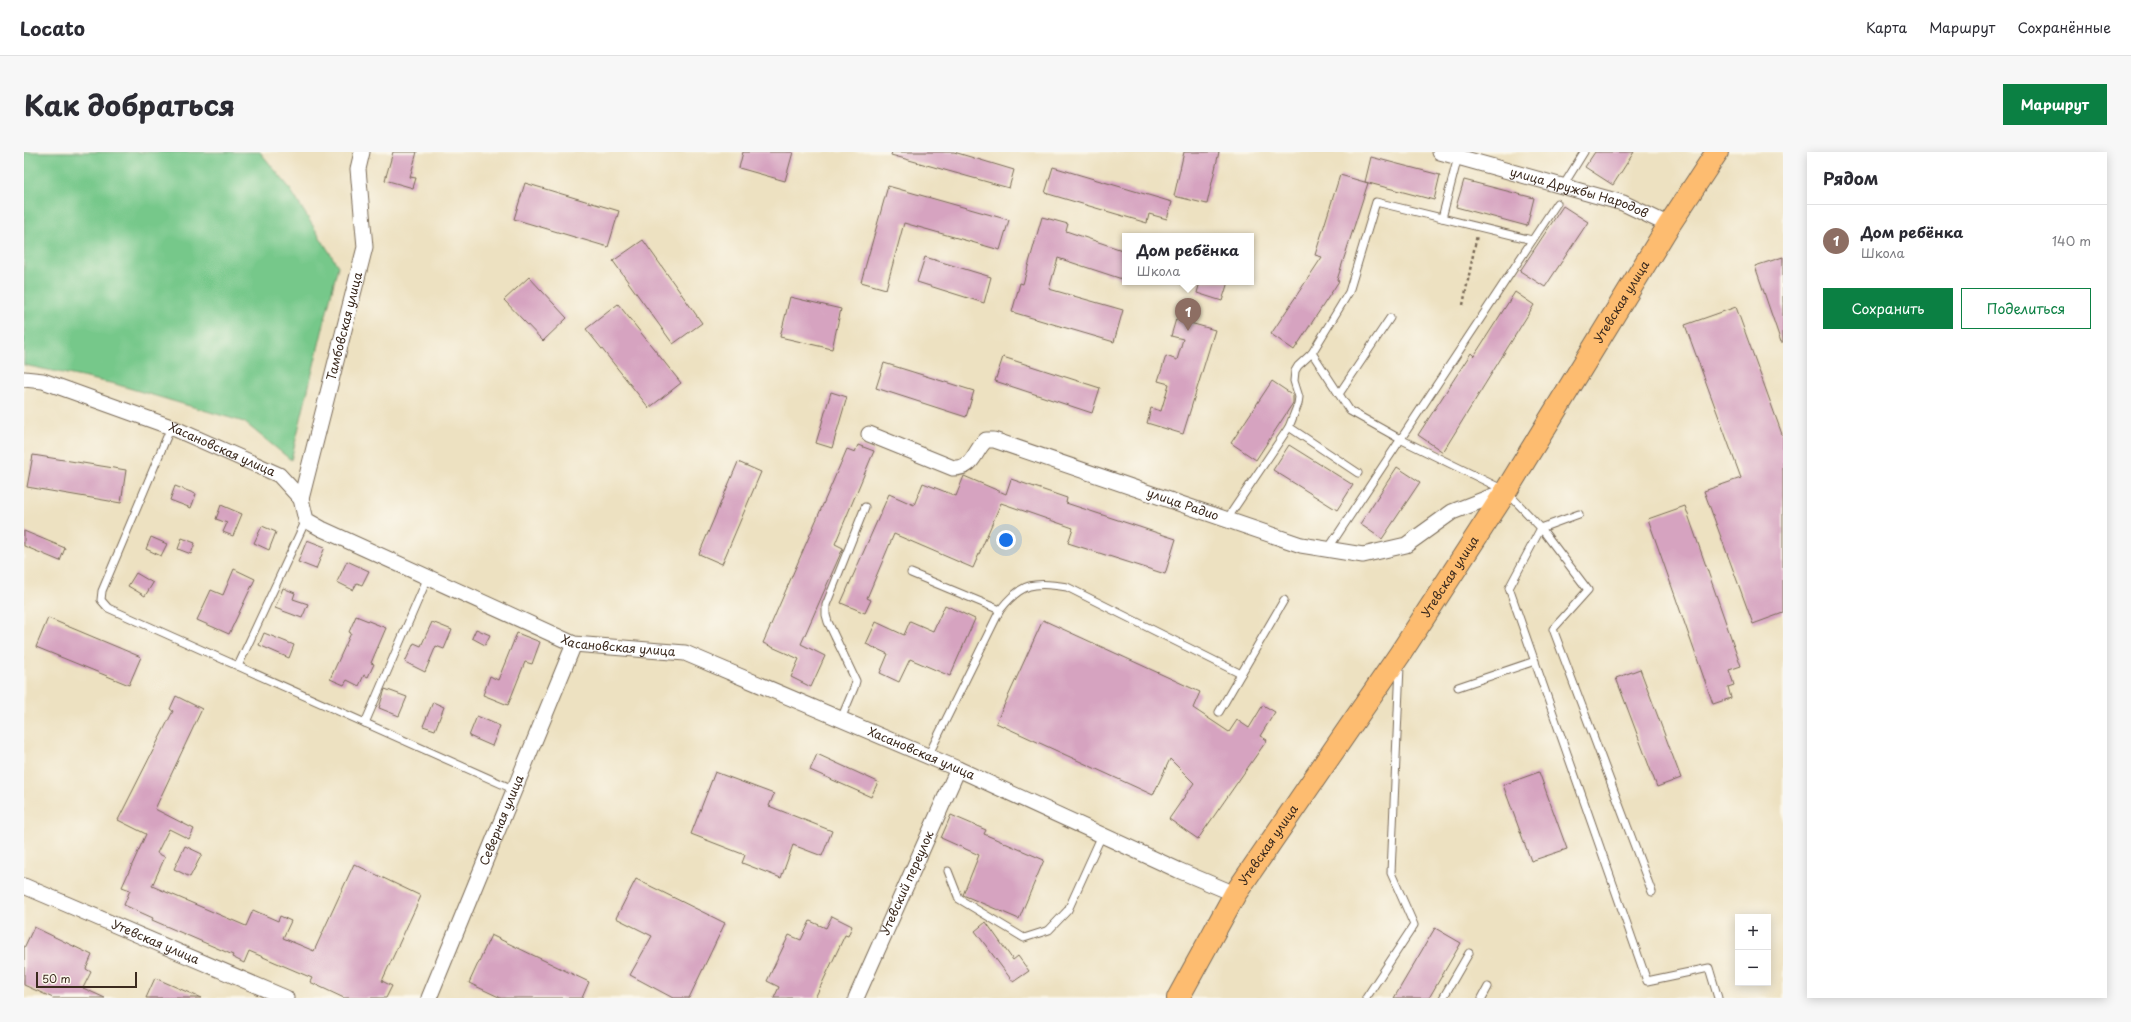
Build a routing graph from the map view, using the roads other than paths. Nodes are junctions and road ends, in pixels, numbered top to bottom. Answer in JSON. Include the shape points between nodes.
{"nodes":[{"id":1,"x":362,"y":152,"type":"edge"},
{"id":2,"x":1440,"y":152,"type":"edge"},
{"id":3,"x":1584,"y":152,"type":"edge"},
{"id":4,"x":1717,"y":152,"type":"edge"},
{"id":5,"x":1458,"y":157,"type":"junction"},
{"id":6,"x":1564,"y":186,"type":"junction"},
{"id":7,"x":1556,"y":202,"type":"dead end"},
{"id":8,"x":1442,"y":218,"type":"junction"},
{"id":9,"x":1669,"y":225,"type":"junction"},
{"id":10,"x":1532,"y":240,"type":"junction"},
{"id":11,"x":1390,"y":318,"type":"dead end"},
{"id":12,"x":1312,"y":353,"type":"junction"},
{"id":13,"x":24,"y":379,"type":"edge"},
{"id":14,"x":1339,"y":394,"type":"junction"},
{"id":15,"x":171,"y":427,"type":"junction"},
{"id":16,"x":1289,"y":427,"type":"junction"},
{"id":17,"x":869,"y":434,"type":"dead end"},
{"id":18,"x":1400,"y":439,"type":"junction"},
{"id":19,"x":1358,"y":473,"type":"dead end"},
{"id":20,"x":1506,"y":491,"type":"junction"},
{"id":21,"x":301,"y":499,"type":"junction"},
{"id":22,"x":865,"y":507,"type":"dead end"},
{"id":23,"x":1579,"y":514,"type":"dead end"},
{"id":24,"x":1227,"y":519,"type":"junction"},
{"id":25,"x":306,"y":520,"type":"junction"},
{"id":26,"x":1541,"y":528,"type":"junction"},
{"id":27,"x":1328,"y":549,"type":"junction"},
{"id":28,"x":911,"y":573,"type":"dead end"},
{"id":29,"x":428,"y":577,"type":"junction"},
{"id":30,"x":1284,"y":600,"type":"dead end"},
{"id":31,"x":1000,"y":610,"type":"junction"},
{"id":32,"x":574,"y":644,"type":"junction"},
{"id":33,"x":1400,"y":654,"type":"junction"},
{"id":34,"x":1534,"y":661,"type":"junction"},
{"id":35,"x":238,"y":666,"type":"junction"},
{"id":36,"x":1241,"y":674,"type":"junction"},
{"id":37,"x":1458,"y":687,"type":"dead end"},
{"id":38,"x":1219,"y":712,"type":"dead end"},
{"id":39,"x":841,"y":719,"type":"junction"},
{"id":40,"x":365,"y":723,"type":"junction"},
{"id":41,"x":928,"y":756,"type":"junction"},
{"id":42,"x":958,"y":768,"type":"junction"},
{"id":43,"x":515,"y":790,"type":"junction"},
{"id":44,"x":1102,"y":835,"type":"junction"},
{"id":45,"x":948,"y":872,"type":"dead end"},
{"id":46,"x":24,"y":886,"type":"edge"},
{"id":47,"x":1652,"y":892,"type":"dead end"},
{"id":48,"x":1235,"y":894,"type":"junction"},
{"id":49,"x":1469,"y":953,"type":"dead end"},
{"id":50,"x":1488,"y":987,"type":"dead end"},
{"id":51,"x":282,"y":997,"type":"edge"},
{"id":52,"x":430,"y":998,"type":"edge"},
{"id":53,"x":856,"y":998,"type":"edge"},
{"id":54,"x":1178,"y":998,"type":"edge"},
{"id":55,"x":1366,"y":998,"type":"edge"},
{"id":56,"x":1442,"y":998,"type":"edge"},
{"id":57,"x":1482,"y":998,"type":"edge"},
{"id":58,"x":1718,"y":998,"type":"edge"}],
"edges":[{"from":1,"to":21,"type":"street","name":"Тамбовская улица","via":[[358,169],[366,247]]},
{"from":2,"to":5,"type":"street","name":"улица Дружбы Народов"},
{"from":3,"to":6,"type":"lane"},
{"from":4,"to":9,"type":"main road","name":"Утевская улица"},
{"from":5,"to":6,"type":"street","name":"улица Дружбы Народов"},
{"from":5,"to":8,"type":"lane"},
{"from":6,"to":9,"type":"street","name":"улица Дружбы Народов","via":[[1631,206]]},
{"from":7,"to":10,"type":"lane"},
{"from":8,"to":10,"type":"lane"},
{"from":8,"to":12,"type":"lane","via":[[1376,202],[1349,292]]},
{"from":9,"to":20,"type":"main road","name":"Утевская улица"},
{"from":10,"to":18,"type":"lane"},
{"from":11,"to":14,"type":"lane"},
{"from":12,"to":14,"type":"lane"},
{"from":12,"to":16,"type":"lane","via":[[1298,366],[1294,376],[1299,397]]},
{"from":13,"to":15,"type":"street","name":"Хасановская улица","via":[[43,381]]},
{"from":14,"to":18,"type":"lane","via":[[1350,411]]},
{"from":15,"to":21,"type":"street","name":"Хасановская улица","via":[[279,475]]},
{"from":15,"to":35,"type":"lane","via":[[102,590],[102,600],[108,608]]},
{"from":16,"to":19,"type":"lane"},
{"from":16,"to":24,"type":"lane"},
{"from":17,"to":24,"type":"street","name":"улица Радио","via":[[953,468],[962,468],[970,463],[980,445],[986,440],[994,440]]},
{"from":18,"to":20,"type":"lane"},
{"from":18,"to":27,"type":"lane"},
{"from":20,"to":26,"type":"lane"},
{"from":20,"to":27,"type":"street","name":"улица Радио","via":[[1452,512],[1406,545],[1363,555]]},
{"from":20,"to":33,"type":"main road","name":"Утевская улица"},
{"from":21,"to":25,"type":"street","name":"Хасановская улица"},
{"from":22,"to":39,"type":"lane","via":[[826,605],[828,622],[856,681]]},
{"from":23,"to":26,"type":"lane"},
{"from":24,"to":27,"type":"street","name":"улица Радио","via":[[1301,545]]},
{"from":25,"to":29,"type":"street","name":"Хасановская улица"},
{"from":25,"to":35,"type":"lane"},
{"from":26,"to":34,"type":"lane","via":[[1509,588]]},
{"from":26,"to":47,"type":"lane","via":[[1588,590],[1554,629]]},
{"from":28,"to":31,"type":"lane"},
{"from":29,"to":32,"type":"street","name":"Хасановская улица"},
{"from":29,"to":40,"type":"lane"},
{"from":30,"to":36,"type":"lane"},
{"from":31,"to":36,"type":"lane","via":[[1012,595],[1028,586],[1046,583],[1067,587]]},
{"from":31,"to":41,"type":"lane"},
{"from":32,"to":39,"type":"street","name":"Хасановская улица","via":[[685,653]]},
{"from":32,"to":43,"type":"street","name":"Северная улица"},
{"from":33,"to":48,"type":"main road","name":"Утевская улица"},
{"from":33,"to":55,"type":"lane","via":[[1391,873],[1414,925]]},
{"from":34,"to":37,"type":"lane"},
{"from":34,"to":58,"type":"lane","via":[[1647,981],[1709,968]]},
{"from":35,"to":40,"type":"lane"},
{"from":36,"to":38,"type":"lane"},
{"from":39,"to":41,"type":"street","name":"Хасановская улица"},
{"from":40,"to":43,"type":"lane"},
{"from":41,"to":42,"type":"street","name":"Хасановская улица"},
{"from":42,"to":44,"type":"street","name":"Хасановская улица"},
{"from":42,"to":53,"type":"street","name":"Утевский переулок"},
{"from":43,"to":52,"type":"street","name":"Северная улица"},
{"from":44,"to":45,"type":"lane","via":[[1068,910],[1049,930],[1024,938],[959,899]]},
{"from":44,"to":48,"type":"street","name":"Хасановская улица"},
{"from":46,"to":51,"type":"street","name":"Утевская улица"},
{"from":48,"to":54,"type":"main road","name":"Утевская улица"},
{"from":49,"to":56,"type":"lane"},
{"from":50,"to":57,"type":"lane"}]}
